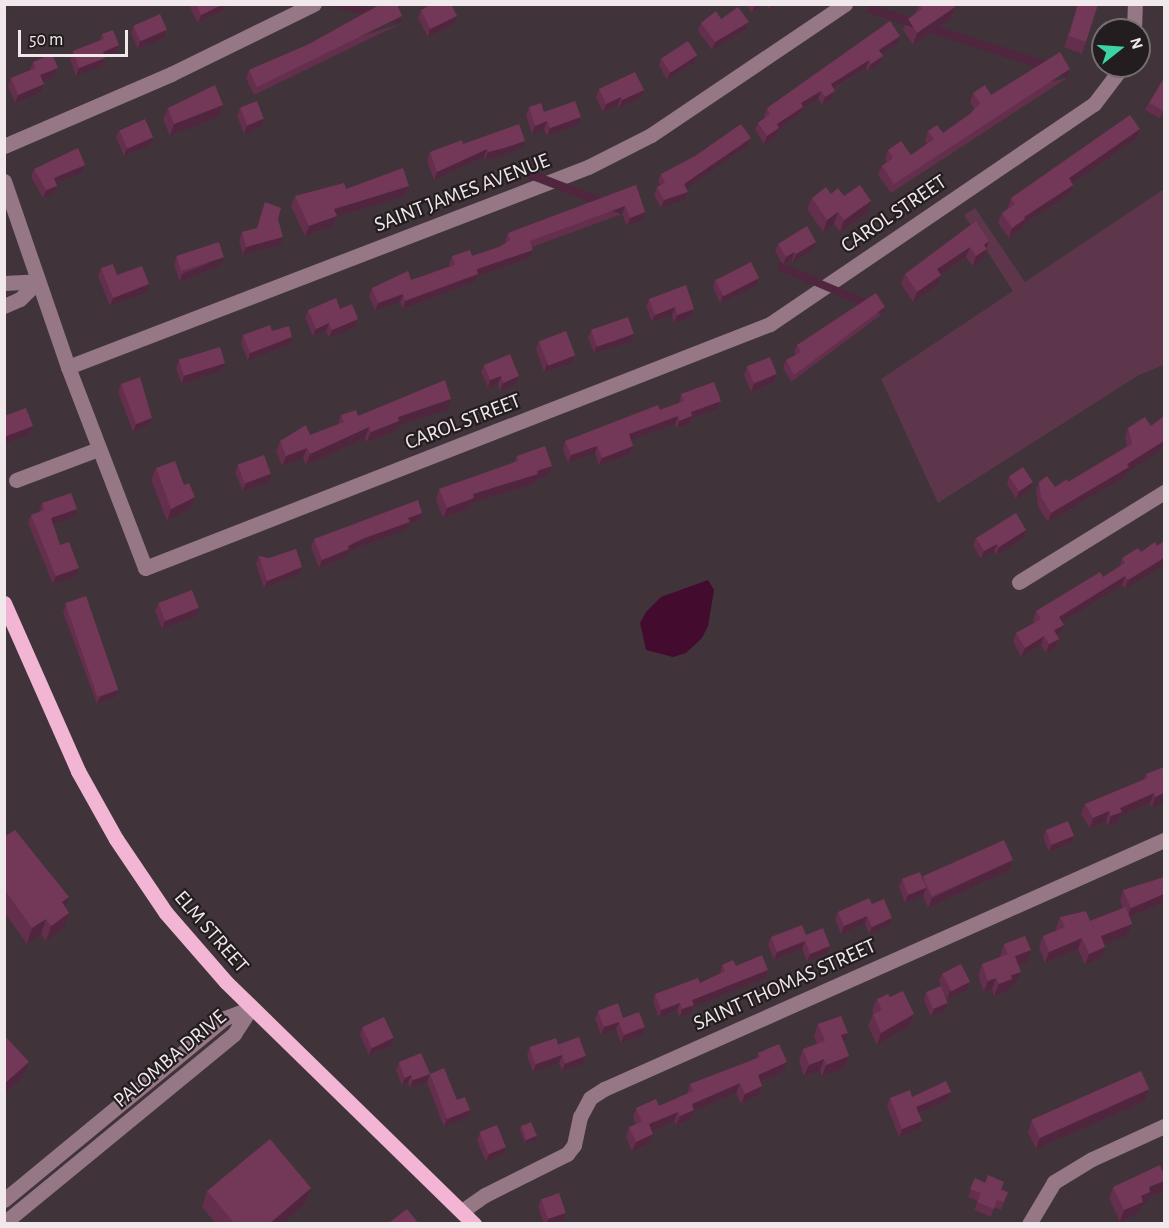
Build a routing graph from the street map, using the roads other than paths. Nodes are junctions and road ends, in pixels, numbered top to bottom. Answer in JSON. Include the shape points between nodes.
{"nodes":[{"id":1,"x":314,"y":4,"type":"edge"},
{"id":2,"x":844,"y":4,"type":"edge"},
{"id":3,"x":1114,"y":78,"type":"edge"},
{"id":4,"x":4,"y":146,"type":"edge"},
{"id":5,"x":4,"y":181,"type":"edge"},
{"id":6,"x":39,"y":281,"type":"junction"},
{"id":7,"x":4,"y":283,"type":"edge"},
{"id":8,"x":4,"y":306,"type":"edge"},
{"id":9,"x":68,"y":367,"type":"junction"},
{"id":10,"x":98,"y":449,"type":"junction"},
{"id":11,"x":16,"y":480,"type":"dead end"},
{"id":12,"x":1164,"y":492,"type":"edge"},
{"id":13,"x":1019,"y":582,"type":"dead end"},
{"id":14,"x":4,"y":603,"type":"edge"},
{"id":15,"x":1164,"y":840,"type":"edge"},
{"id":16,"x":251,"y":1008,"type":"junction"},
{"id":17,"x":1164,"y":1126,"type":"edge"},
{"id":18,"x":4,"y":1200,"type":"edge"},
{"id":19,"x":462,"y":1211,"type":"junction"},
{"id":20,"x":4,"y":1223,"type":"edge"},
{"id":21,"x":474,"y":1224,"type":"edge"},
{"id":22,"x":1029,"y":1224,"type":"edge"}],
"edges":[{"from":1,"to":4,"type":"street","via":[[171,74]]},
{"from":2,"to":9,"type":"street","name":"SAINT JAMES AVENUE","via":[[651,135],[588,167]]},
{"from":3,"to":10,"type":"street","name":"CAROL STREET","via":[[1094,104],[770,324],[180,556],[146,568]]},
{"from":5,"to":6,"type":"street","name":"CAROL STREET"},
{"from":6,"to":7,"type":"street"},
{"from":6,"to":8,"type":"street","via":[[20,299]]},
{"from":6,"to":9,"type":"street","name":"CAROL STREET"},
{"from":9,"to":10,"type":"street","name":"CAROL STREET"},
{"from":10,"to":11,"type":"street"},
{"from":12,"to":13,"type":"street"},
{"from":14,"to":16,"type":"main road","name":"ELM STREET","via":[[62,738],[116,839],[180,930]]},
{"from":15,"to":19,"type":"street","name":"SAINT THOMAS STREET","via":[[604,1089],[590,1098],[580,1117],[574,1145],[567,1154],[485,1195]]},
{"from":16,"to":18,"type":"street","name":"PALOMBA DRIVE","via":[[225,1018]]},
{"from":16,"to":19,"type":"main road","name":"ELM STREET"},
{"from":16,"to":20,"type":"street","name":"PALOMBA DRIVE","via":[[234,1035]]},
{"from":17,"to":22,"type":"street","via":[[1092,1159],[1054,1182]]},
{"from":19,"to":21,"type":"main road","name":"ELM STREET"}]}
